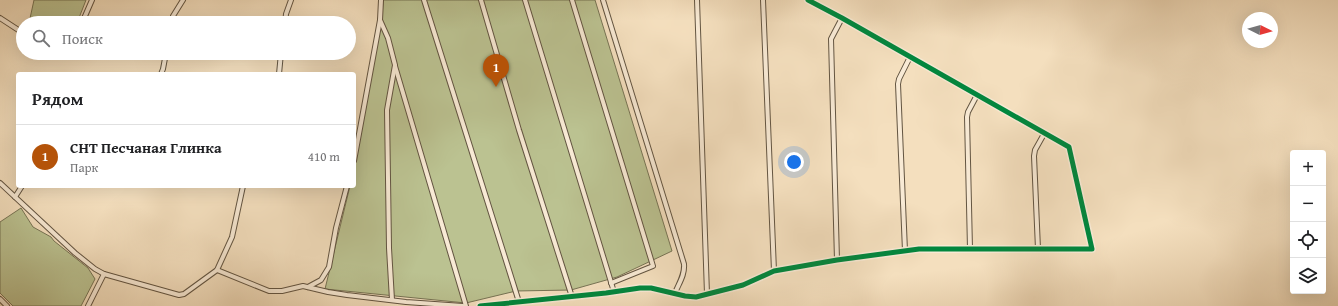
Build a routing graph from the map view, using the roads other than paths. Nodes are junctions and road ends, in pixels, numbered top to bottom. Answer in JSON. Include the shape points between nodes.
{"nodes":[{"id":1,"x":92,"y":0,"type":"edge"},
{"id":2,"x":183,"y":0,"type":"edge"},
{"id":3,"x":291,"y":0,"type":"edge"},
{"id":4,"x":381,"y":0,"type":"edge"},
{"id":5,"x":424,"y":0,"type":"edge"},
{"id":6,"x":481,"y":0,"type":"edge"},
{"id":7,"x":525,"y":0,"type":"edge"},
{"id":8,"x":572,"y":0,"type":"edge"},
{"id":9,"x":603,"y":0,"type":"edge"},
{"id":10,"x":697,"y":0,"type":"edge"},
{"id":11,"x":763,"y":0,"type":"edge"},
{"id":12,"x":808,"y":0,"type":"edge"},
{"id":13,"x":85,"y":16,"type":"edge"},
{"id":14,"x":174,"y":16,"type":"edge"},
{"id":15,"x":286,"y":16,"type":"edge"},
{"id":16,"x":0,"y":18,"type":"edge"},
{"id":17,"x":842,"y":18,"type":"junction"},
{"id":18,"x":380,"y":20,"type":"junction"},
{"id":19,"x":16,"y":28,"type":"edge"},
{"id":20,"x":910,"y":57,"type":"junction"},
{"id":21,"x":165,"y":60,"type":"edge"},
{"id":22,"x":280,"y":60,"type":"edge"},
{"id":23,"x":395,"y":66,"type":"junction"},
{"id":24,"x":162,"y":72,"type":"edge"},
{"id":25,"x":279,"y":72,"type":"edge"},
{"id":26,"x":977,"y":95,"type":"junction"},
{"id":27,"x":1044,"y":134,"type":"junction"},
{"id":28,"x":356,"y":150,"type":"edge"},
{"id":29,"x":0,"y":183,"type":"edge"},
{"id":30,"x":21,"y":188,"type":"edge"},
{"id":31,"x":243,"y":188,"type":"edge"},
{"id":32,"x":346,"y":188,"type":"edge"},
{"id":33,"x":15,"y":196,"type":"junction"},
{"id":34,"x":970,"y":249,"type":"junction"},
{"id":35,"x":1038,"y":249,"type":"junction"},
{"id":36,"x":905,"y":251,"type":"junction"},
{"id":37,"x":837,"y":260,"type":"junction"},
{"id":38,"x":217,"y":270,"type":"junction"},
{"id":39,"x":774,"y":271,"type":"junction"},
{"id":40,"x":104,"y":274,"type":"junction"},
{"id":41,"x":611,"y":283,"type":"junction"},
{"id":42,"x":308,"y":287,"type":"junction"},
{"id":43,"x":614,"y":292,"type":"junction"},
{"id":44,"x":674,"y":293,"type":"junction"},
{"id":45,"x":707,"y":294,"type":"junction"},
{"id":46,"x":572,"y":297,"type":"junction"},
{"id":47,"x":0,"y":299,"type":"edge"},
{"id":48,"x":392,"y":300,"type":"junction"},
{"id":49,"x":519,"y":302,"type":"junction"},
{"id":50,"x":7,"y":306,"type":"edge"},
{"id":51,"x":88,"y":306,"type":"edge"},
{"id":52,"x":463,"y":306,"type":"edge"},
{"id":53,"x":466,"y":306,"type":"edge"},
{"id":54,"x":480,"y":306,"type":"edge"}],
"edges":[{"from":1,"to":13,"type":"street"},
{"from":2,"to":14,"type":"street"},
{"from":3,"to":15,"type":"street"},
{"from":4,"to":18,"type":"street"},
{"from":5,"to":49,"type":"street"},
{"from":6,"to":46,"type":"street"},
{"from":7,"to":41,"type":"street"},
{"from":8,"to":41,"type":"street","via":[[654,266]]},
{"from":9,"to":44,"type":"street","via":[[684,264],[683,277]]},
{"from":10,"to":45,"type":"street"},
{"from":11,"to":39,"type":"street"},
{"from":12,"to":17,"type":"street"},
{"from":16,"to":19,"type":"street"},
{"from":17,"to":20,"type":"street"},
{"from":17,"to":37,"type":"street","via":[[831,39]]},
{"from":18,"to":23,"type":"street","via":[[388,38]]},
{"from":18,"to":28,"type":"street"},
{"from":20,"to":26,"type":"street"},
{"from":20,"to":36,"type":"street","via":[[898,84]]},
{"from":21,"to":24,"type":"street"},
{"from":22,"to":25,"type":"street"},
{"from":23,"to":48,"type":"street","via":[[387,110]]},
{"from":23,"to":53,"type":"street"},
{"from":26,"to":27,"type":"street"},
{"from":26,"to":34,"type":"street","via":[[967,117]]},
{"from":27,"to":35,"type":"street","via":[[1034,156]]},
{"from":27,"to":35,"type":"street","via":[[1069,147],[1092,249]]},
{"from":29,"to":33,"type":"street"},
{"from":30,"to":33,"type":"street"},
{"from":31,"to":38,"type":"street","via":[[232,237]]},
{"from":32,"to":42,"type":"street","via":[[329,267],[321,280]]},
{"from":33,"to":40,"type":"street","via":[[75,254]]},
{"from":34,"to":35,"type":"street"},
{"from":34,"to":36,"type":"street"},
{"from":36,"to":37,"type":"street"},
{"from":37,"to":39,"type":"street"},
{"from":38,"to":40,"type":"street","via":[[179,295]]},
{"from":38,"to":42,"type":"street","via":[[269,291],[282,291],[297,286]]},
{"from":39,"to":45,"type":"street","via":[[743,285]]},
{"from":40,"to":51,"type":"street"},
{"from":41,"to":43,"type":"street"},
{"from":42,"to":48,"type":"street"},
{"from":43,"to":44,"type":"street","via":[[651,288]]},
{"from":43,"to":46,"type":"street"},
{"from":44,"to":45,"type":"street","via":[[696,296]]},
{"from":46,"to":49,"type":"street"},
{"from":47,"to":50,"type":"street"},
{"from":48,"to":52,"type":"street"},
{"from":49,"to":54,"type":"street"}]}
